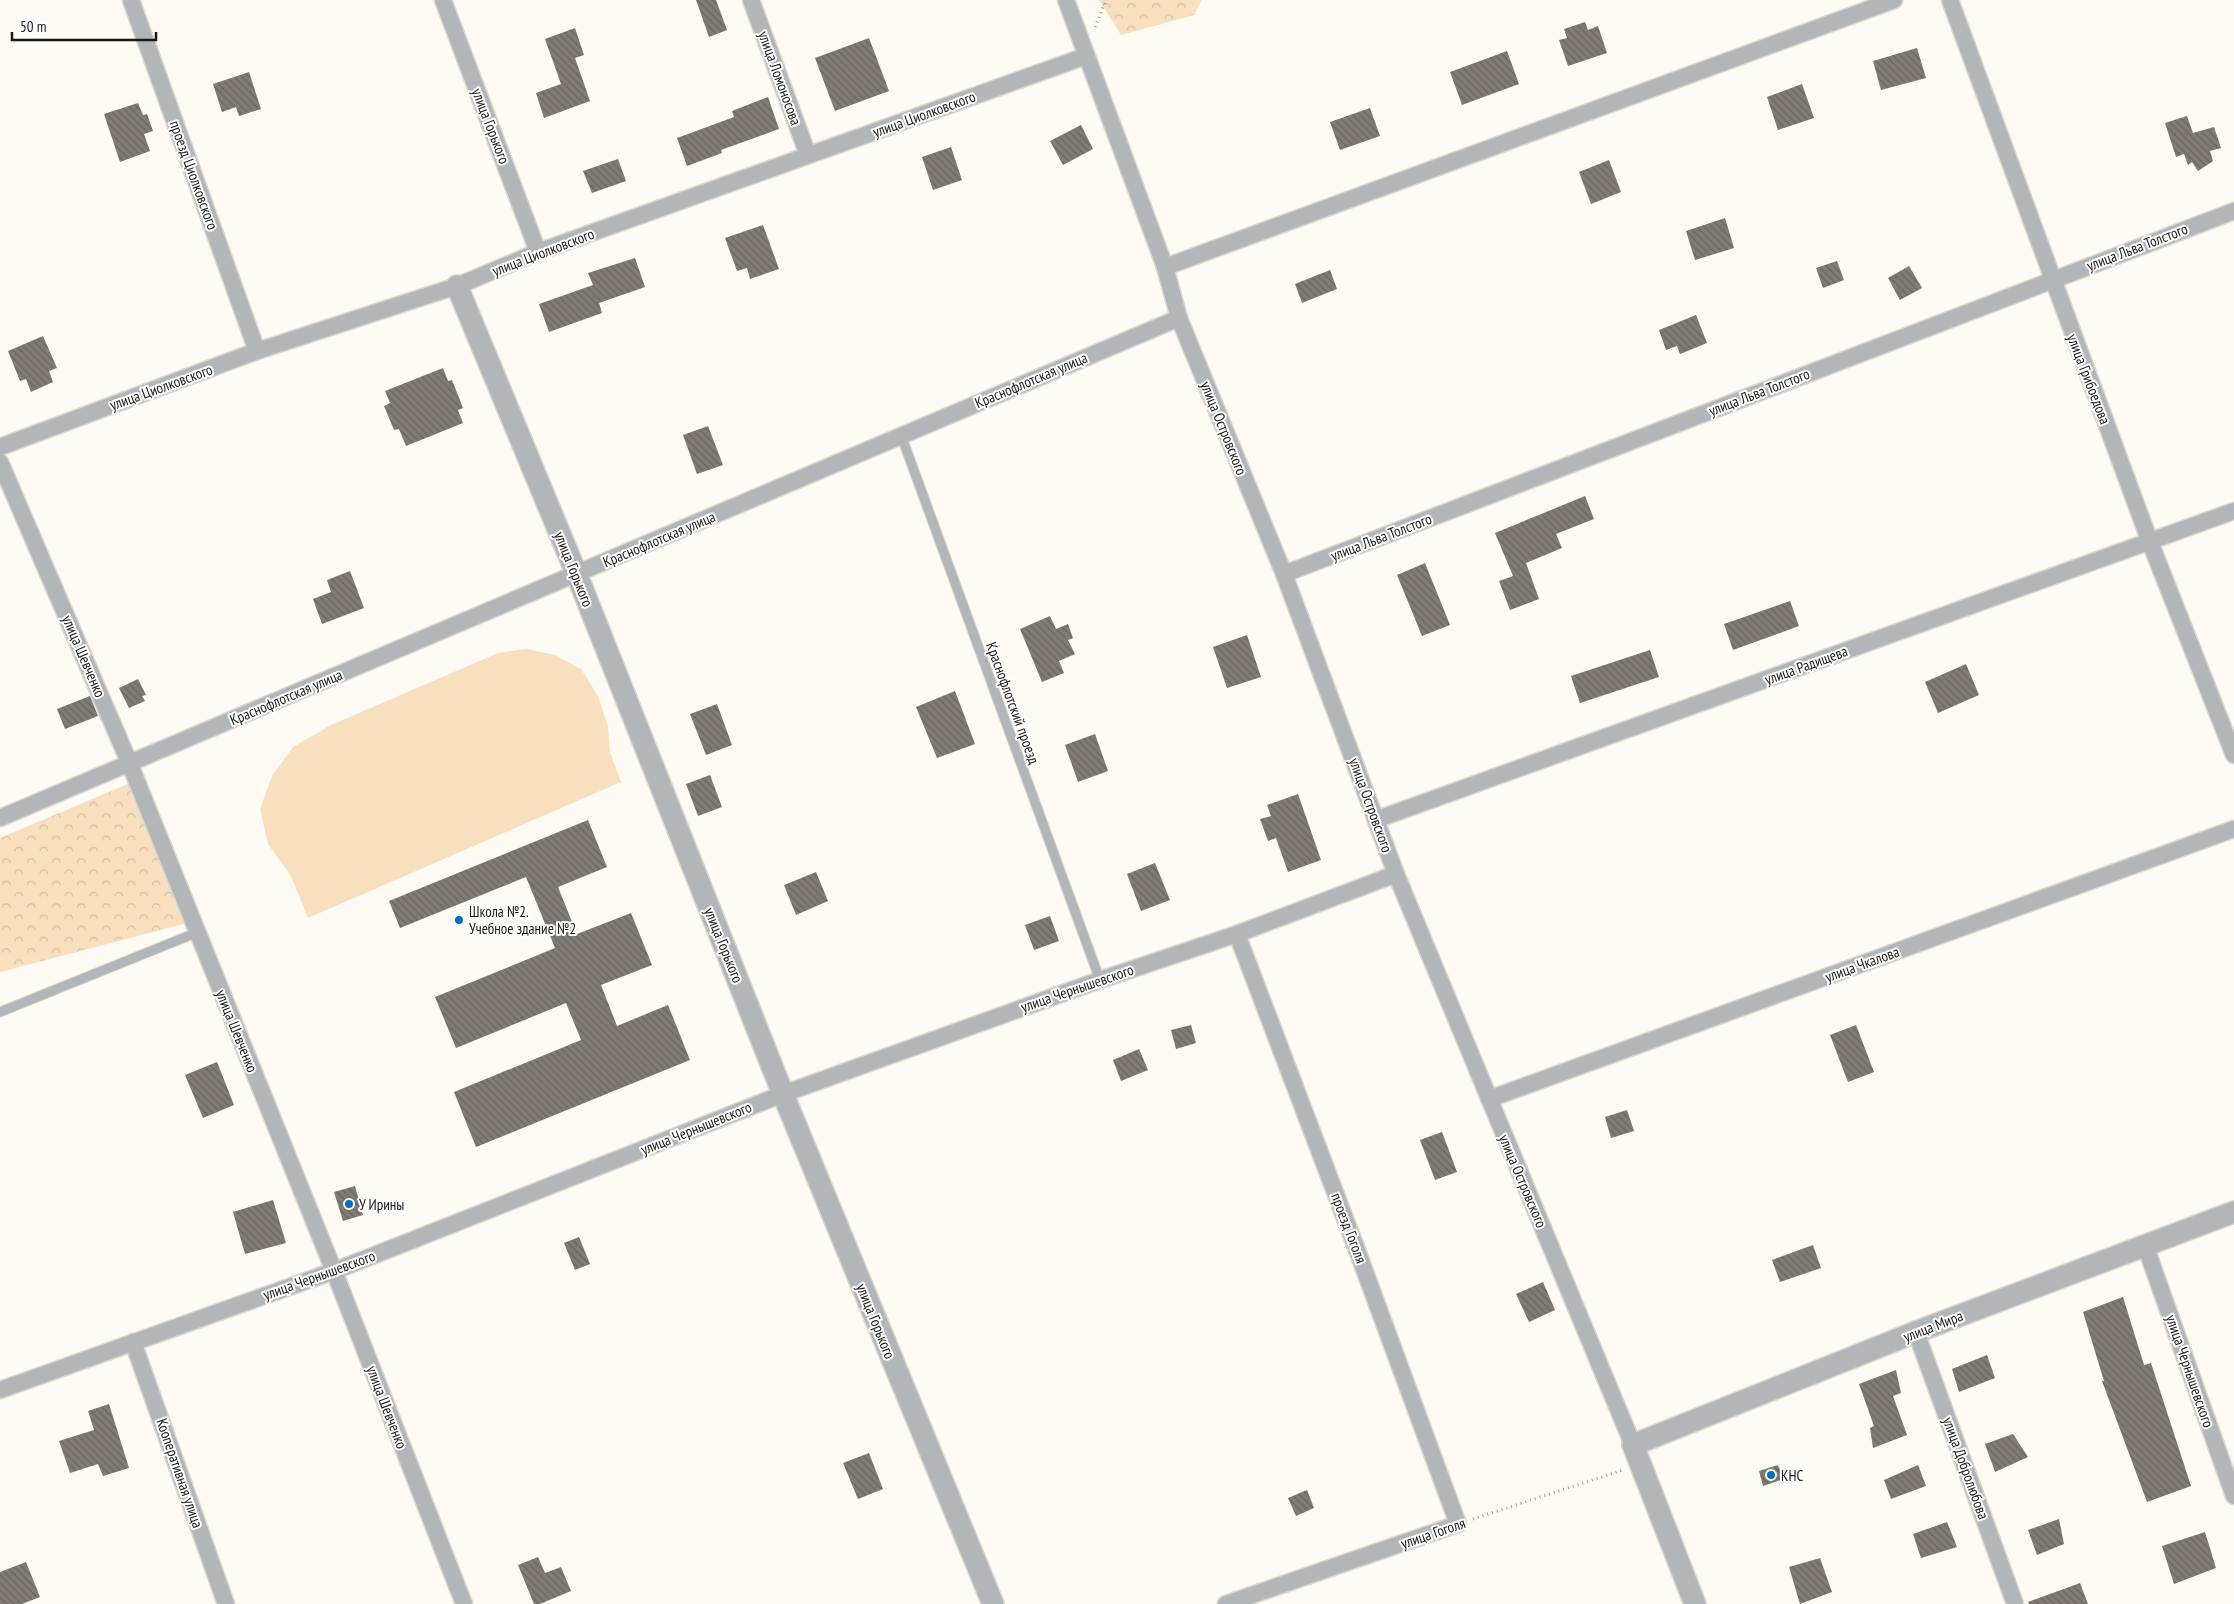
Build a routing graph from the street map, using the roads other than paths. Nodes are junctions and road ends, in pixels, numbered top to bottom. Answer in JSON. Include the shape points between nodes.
{"nodes":[{"id":1,"x":131,"y":0,"type":"edge"},
{"id":2,"x":444,"y":0,"type":"edge"},
{"id":3,"x":752,"y":0,"type":"edge"},
{"id":4,"x":1066,"y":0,"type":"edge"},
{"id":5,"x":1894,"y":0,"type":"edge"},
{"id":6,"x":1950,"y":0,"type":"edge"},
{"id":7,"x":1086,"y":56,"type":"junction"},
{"id":8,"x":808,"y":156,"type":"junction"},
{"id":9,"x":2234,"y":211,"type":"edge"},
{"id":10,"x":538,"y":252,"type":"junction"},
{"id":11,"x":1165,"y":267,"type":"junction"},
{"id":12,"x":2052,"y":280,"type":"junction"},
{"id":13,"x":457,"y":286,"type":"junction"},
{"id":14,"x":1179,"y":318,"type":"junction"},
{"id":15,"x":257,"y":351,"type":"junction"},
{"id":16,"x":901,"y":435,"type":"junction"},
{"id":17,"x":0,"y":447,"type":"edge"},
{"id":18,"x":0,"y":462,"type":"edge"},
{"id":19,"x":2234,"y":511,"type":"edge"},
{"id":20,"x":2150,"y":542,"type":"junction"},
{"id":21,"x":1284,"y":574,"type":"junction"},
{"id":22,"x":577,"y":575,"type":"junction"},
{"id":23,"x":2234,"y":755,"type":"edge"},
{"id":24,"x":129,"y":762,"type":"junction"},
{"id":25,"x":0,"y":818,"type":"edge"},
{"id":26,"x":1378,"y":819,"type":"junction"},
{"id":27,"x":2234,"y":829,"type":"edge"},
{"id":28,"x":1396,"y":874,"type":"junction"},
{"id":29,"x":198,"y":932,"type":"junction"},
{"id":30,"x":1237,"y":934,"type":"junction"},
{"id":31,"x":1100,"y":980,"type":"junction"},
{"id":32,"x":0,"y":1012,"type":"edge"},
{"id":33,"x":783,"y":1094,"type":"junction"},
{"id":34,"x":1490,"y":1099,"type":"junction"},
{"id":35,"x":2234,"y":1212,"type":"edge"},
{"id":36,"x":2145,"y":1245,"type":"junction"},
{"id":37,"x":334,"y":1270,"type":"junction"},
{"id":38,"x":1916,"y":1332,"type":"junction"},
{"id":39,"x":133,"y":1342,"type":"junction"},
{"id":40,"x":0,"y":1390,"type":"edge"},
{"id":41,"x":1637,"y":1455,"type":"junction"},
{"id":42,"x":2234,"y":1496,"type":"edge"},
{"id":43,"x":1458,"y":1524,"type":"joint"},
{"id":44,"x":226,"y":1604,"type":"edge"},
{"id":45,"x":464,"y":1604,"type":"edge"},
{"id":46,"x":993,"y":1604,"type":"edge"},
{"id":47,"x":1226,"y":1604,"type":"edge"},
{"id":48,"x":1695,"y":1604,"type":"edge"},
{"id":49,"x":2015,"y":1604,"type":"edge"}],
"edges":[{"from":1,"to":15,"type":"street","name":"проезд Циолковского"},
{"from":2,"to":10,"type":"street","name":"улица Горького"},
{"from":3,"to":8,"type":"street","name":"улица Ломоносова"},
{"from":4,"to":7,"type":"street","name":"улица Островского"},
{"from":5,"to":11,"type":"street"},
{"from":6,"to":12,"type":"street","name":"улица Грибоедова"},
{"from":7,"to":8,"type":"street","name":"улица Циолковского"},
{"from":7,"to":11,"type":"street","name":"улица Островского"},
{"from":8,"to":10,"type":"street","name":"улица Циолковского"},
{"from":9,"to":12,"type":"street","name":"улица Льва Толстого"},
{"from":10,"to":13,"type":"street","name":"улица Циолковского"},
{"from":11,"to":14,"type":"street","name":"улица Островского"},
{"from":12,"to":20,"type":"street","name":"улица Грибоедова"},
{"from":12,"to":21,"type":"street","name":"улица Льва Толстого"},
{"from":13,"to":15,"type":"street","name":"улица Циолковского"},
{"from":13,"to":22,"type":"street","name":"улица Горького"},
{"from":14,"to":16,"type":"street","name":"Краснофлотская улица"},
{"from":14,"to":21,"type":"street","name":"улица Островского"},
{"from":15,"to":17,"type":"street","name":"улица Циолковского"},
{"from":16,"to":22,"type":"street","name":"Краснофлотская улица"},
{"from":16,"to":31,"type":"lane","name":"Краснофлотский проезд"},
{"from":18,"to":24,"type":"street","name":"улица Шевченко"},
{"from":19,"to":20,"type":"street","name":"улица Радищева"},
{"from":20,"to":23,"type":"street","name":"улица Грибоедова"},
{"from":20,"to":26,"type":"street","name":"улица Радищева"},
{"from":21,"to":26,"type":"street","name":"улица Островского"},
{"from":22,"to":24,"type":"street","name":"Краснофлотская улица"},
{"from":22,"to":33,"type":"street","name":"улица Горького"},
{"from":24,"to":25,"type":"street","name":"Краснофлотская улица"},
{"from":24,"to":29,"type":"street","name":"улица Шевченко"},
{"from":26,"to":28,"type":"street","name":"улица Островского"},
{"from":27,"to":34,"type":"street","name":"улица Чкалова"},
{"from":28,"to":30,"type":"street","name":"улица Чернышевского"},
{"from":28,"to":34,"type":"street","name":"улица Островского"},
{"from":29,"to":32,"type":"lane"},
{"from":29,"to":37,"type":"street","name":"улица Шевченко"},
{"from":30,"to":31,"type":"street","name":"улица Чернышевского"},
{"from":30,"to":43,"type":"street","name":"проезд Гоголя"},
{"from":31,"to":33,"type":"street","name":"улица Чернышевского"},
{"from":33,"to":37,"type":"street","name":"улица Чернышевского"},
{"from":33,"to":46,"type":"street","name":"улица Горького"},
{"from":34,"to":41,"type":"street","name":"улица Островского"},
{"from":35,"to":36,"type":"street","name":"улица Мира"},
{"from":36,"to":38,"type":"street","name":"улица Мира"},
{"from":36,"to":42,"type":"street","name":"улица Чернышевского"},
{"from":37,"to":39,"type":"street","name":"улица Чернышевского"},
{"from":37,"to":45,"type":"street","name":"улица Шевченко"},
{"from":38,"to":41,"type":"street","name":"улица Мира"},
{"from":38,"to":49,"type":"street","name":"улица Добролюбова"},
{"from":39,"to":40,"type":"street","name":"улица Чернышевского"},
{"from":39,"to":44,"type":"street","name":"Кооперативная улица"},
{"from":41,"to":48,"type":"street","name":"улица Островского"},
{"from":43,"to":47,"type":"street","name":"улица Гоголя"}]}
